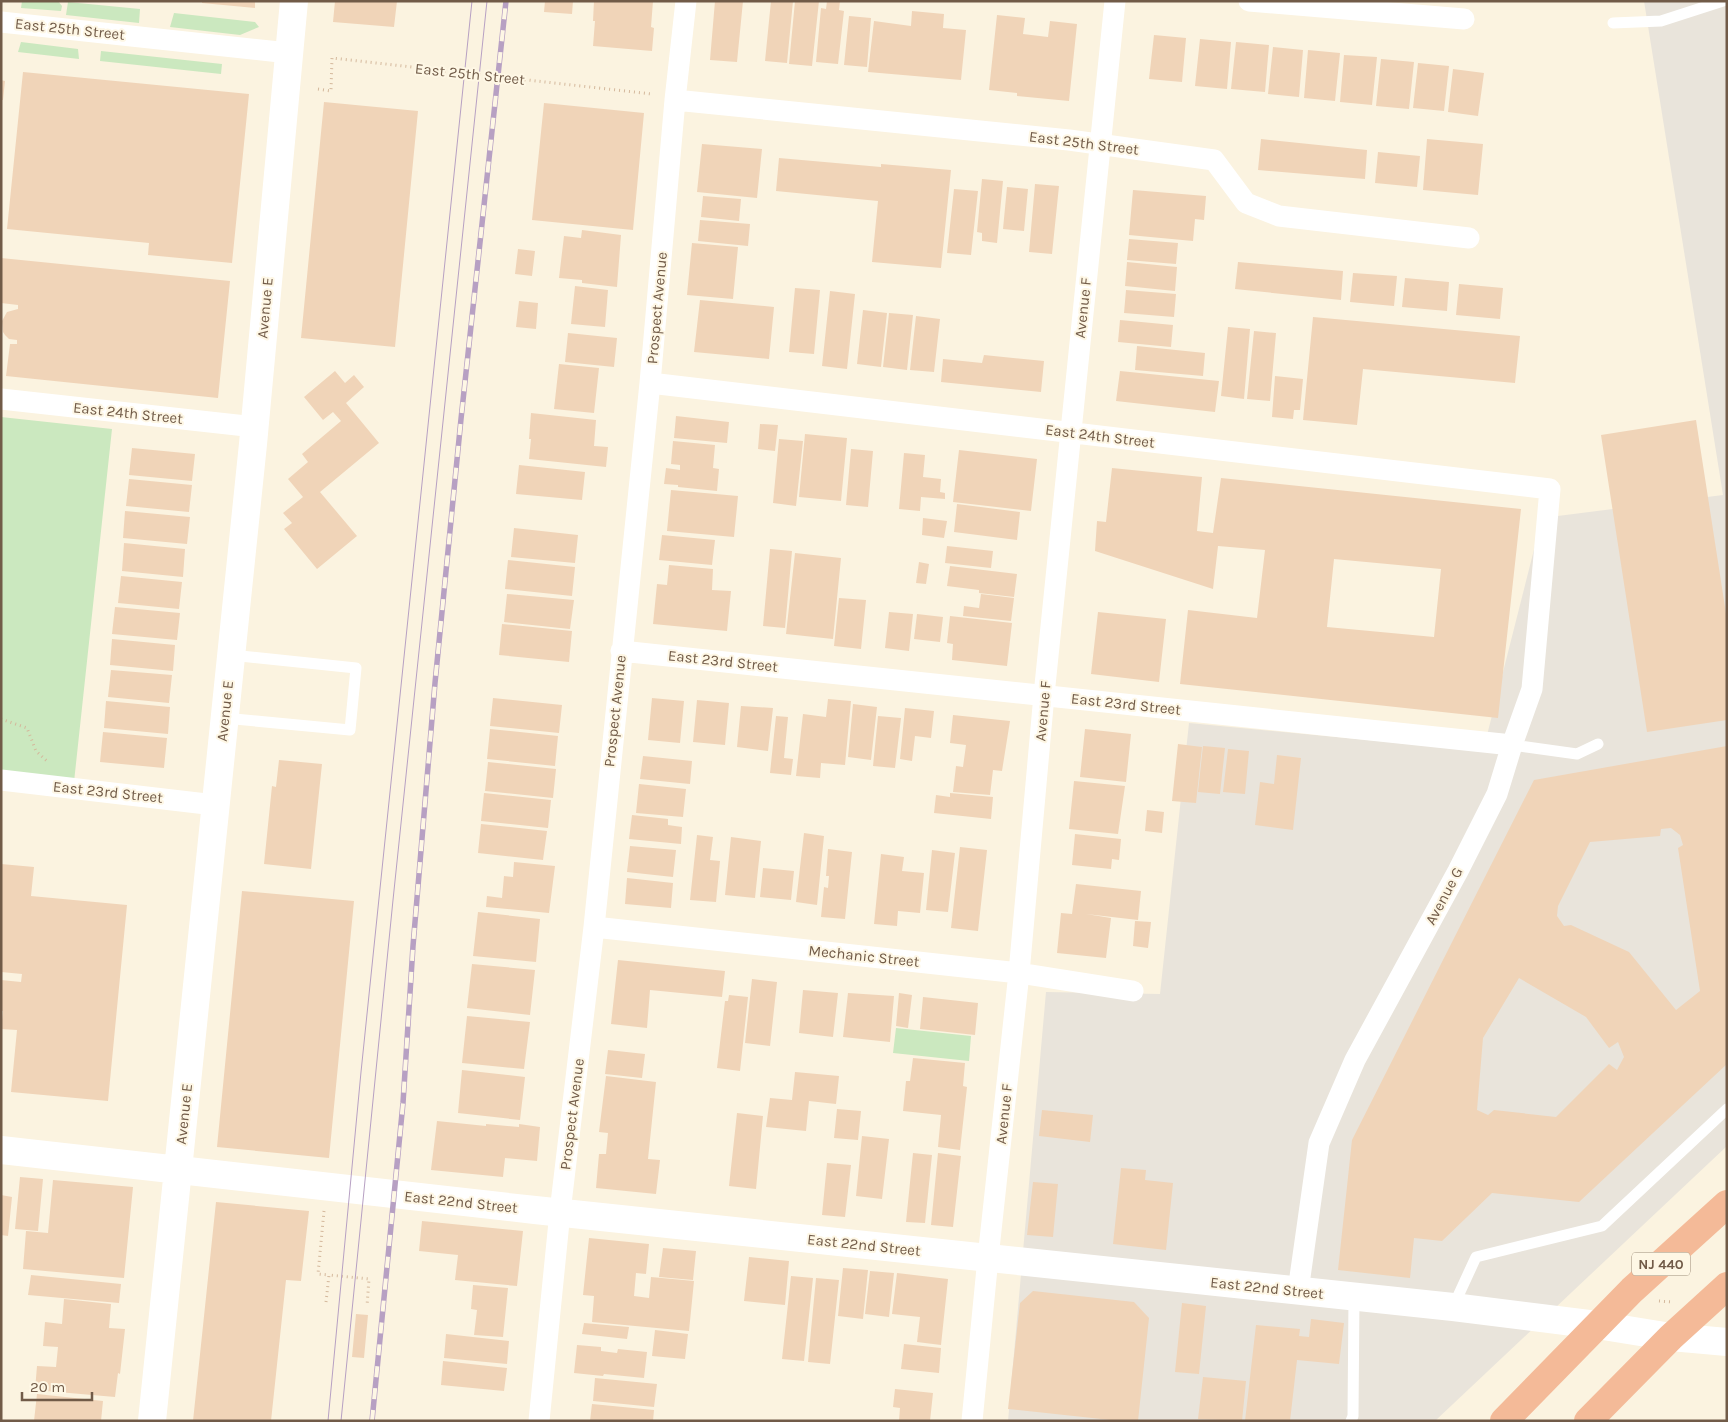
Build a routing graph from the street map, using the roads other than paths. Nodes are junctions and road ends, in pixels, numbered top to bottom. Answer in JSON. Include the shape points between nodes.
{"nodes":[{"id":1,"x":294,"y":1,"type":"edge"},
{"id":2,"x":686,"y":1,"type":"edge"},
{"id":3,"x":1115,"y":1,"type":"edge"},
{"id":4,"x":1249,"y":1,"type":"edge"},
{"id":5,"x":1723,"y":1,"type":"edge"},
{"id":6,"x":1464,"y":19,"type":"dead end"},
{"id":7,"x":1,"y":22,"type":"edge"},
{"id":8,"x":1613,"y":23,"type":"dead end"},
{"id":9,"x":289,"y":53,"type":"junction"},
{"id":10,"x":675,"y":100,"type":"junction"},
{"id":11,"x":1099,"y":144,"type":"junction"},
{"id":12,"x":1469,"y":238,"type":"dead end"},
{"id":13,"x":650,"y":383,"type":"junction"},
{"id":14,"x":1,"y":399,"type":"edge"},
{"id":15,"x":255,"y":427,"type":"junction"},
{"id":16,"x":1071,"y":432,"type":"junction"},
{"id":17,"x":1550,"y":489,"type":"joint"},
{"id":18,"x":621,"y":651,"type":"junction"},
{"id":19,"x":230,"y":656,"type":"junction"},
{"id":20,"x":1044,"y":695,"type":"junction"},
{"id":21,"x":224,"y":718,"type":"junction"},
{"id":22,"x":1598,"y":744,"type":"dead end"},
{"id":23,"x":1512,"y":745,"type":"junction"},
{"id":24,"x":1,"y":780,"type":"edge"},
{"id":25,"x":215,"y":805,"type":"junction"},
{"id":26,"x":594,"y":927,"type":"junction"},
{"id":27,"x":1019,"y":972,"type":"junction"},
{"id":28,"x":1133,"y":991,"type":"dead end"},
{"id":29,"x":1727,"y":1109,"type":"edge"},
{"id":30,"x":1,"y":1150,"type":"edge"},
{"id":31,"x":178,"y":1170,"type":"junction"},
{"id":32,"x":1727,"y":1204,"type":"edge"},
{"id":33,"x":560,"y":1212,"type":"junction"},
{"id":34,"x":988,"y":1258,"type":"junction"},
{"id":35,"x":1727,"y":1286,"type":"edge"},
{"id":36,"x":1298,"y":1291,"type":"junction"},
{"id":37,"x":1354,"y":1297,"type":"junction"},
{"id":38,"x":1453,"y":1307,"type":"junction"},
{"id":39,"x":1597,"y":1325,"type":"junction"},
{"id":40,"x":1671,"y":1337,"type":"junction"},
{"id":41,"x":1727,"y":1342,"type":"edge"},
{"id":42,"x":152,"y":1421,"type":"edge"},
{"id":43,"x":539,"y":1421,"type":"edge"},
{"id":44,"x":972,"y":1421,"type":"edge"},
{"id":45,"x":1351,"y":1421,"type":"edge"},
{"id":46,"x":1504,"y":1421,"type":"edge"},
{"id":47,"x":1588,"y":1421,"type":"edge"}],
"edges":[{"from":1,"to":9,"type":"street","name":"Avenue E"},
{"from":2,"to":10,"type":"street","name":"Prospect Avenue"},
{"from":3,"to":11,"type":"street","name":"Avenue F"},
{"from":4,"to":6,"type":"street"},
{"from":5,"to":8,"type":"lane","via":[[1661,21]]},
{"from":7,"to":9,"type":"street","name":"East 25th Street"},
{"from":9,"to":15,"type":"street","name":"Avenue E"},
{"from":10,"to":11,"type":"street","name":"East 25th Street"},
{"from":10,"to":13,"type":"street","name":"Prospect Avenue"},
{"from":11,"to":12,"type":"street","name":"East 25th Street","via":[[1214,160],[1246,203],[1279,216]]},
{"from":11,"to":16,"type":"street","name":"Avenue F"},
{"from":13,"to":16,"type":"street","name":"East 24th Street"},
{"from":13,"to":18,"type":"street","name":"Prospect Avenue"},
{"from":14,"to":15,"type":"street","name":"East 24th Street"},
{"from":15,"to":19,"type":"street","name":"Avenue E"},
{"from":16,"to":17,"type":"street","name":"East 24th Street"},
{"from":16,"to":20,"type":"street","name":"Avenue F"},
{"from":17,"to":23,"type":"street","name":"Avenue G","via":[[1532,688]]},
{"from":18,"to":20,"type":"street","name":"East 23rd Street"},
{"from":18,"to":26,"type":"street","name":"Prospect Avenue"},
{"from":19,"to":21,"type":"street","name":"Avenue E"},
{"from":19,"to":21,"type":"lane","via":[[356,668],[350,730]]},
{"from":20,"to":23,"type":"street","name":"East 23rd Street"},
{"from":20,"to":27,"type":"street","name":"Avenue F"},
{"from":21,"to":25,"type":"street","name":"Avenue E"},
{"from":22,"to":23,"type":"lane","via":[[1578,754]]},
{"from":23,"to":36,"type":"street","name":"Avenue G","via":[[1497,794],[1355,1060],[1319,1143]]},
{"from":24,"to":25,"type":"street","name":"East 23rd Street"},
{"from":25,"to":31,"type":"street","name":"Avenue E"},
{"from":26,"to":27,"type":"street","name":"Mechanic Street"},
{"from":26,"to":33,"type":"street","name":"Prospect Avenue"},
{"from":27,"to":28,"type":"street","name":"Mechanic Street"},
{"from":27,"to":34,"type":"street","name":"Avenue F"},
{"from":29,"to":38,"type":"lane","via":[[1602,1226],[1476,1257]]},
{"from":30,"to":31,"type":"street","name":"East 22nd Street"},
{"from":31,"to":33,"type":"street","name":"East 22nd Street"},
{"from":31,"to":42,"type":"street","name":"Avenue E"},
{"from":32,"to":39,"type":"highway","number":"NJ 440"},
{"from":33,"to":34,"type":"street","name":"East 22nd Street"},
{"from":33,"to":43,"type":"street","name":"Prospect Avenue"},
{"from":34,"to":36,"type":"street","name":"East 22nd Street"},
{"from":34,"to":44,"type":"street","name":"Avenue F"},
{"from":35,"to":40,"type":"highway"},
{"from":36,"to":37,"type":"street","name":"East 22nd Street"},
{"from":37,"to":38,"type":"street","name":"East 22nd Street"},
{"from":37,"to":45,"type":"lane"},
{"from":38,"to":39,"type":"street","name":"East 22nd Street"},
{"from":39,"to":40,"type":"street","name":"East 22nd Street"},
{"from":39,"to":46,"type":"highway","number":"NJ 440"},
{"from":40,"to":41,"type":"street","name":"East 22nd Street"},
{"from":40,"to":47,"type":"highway"}]}
